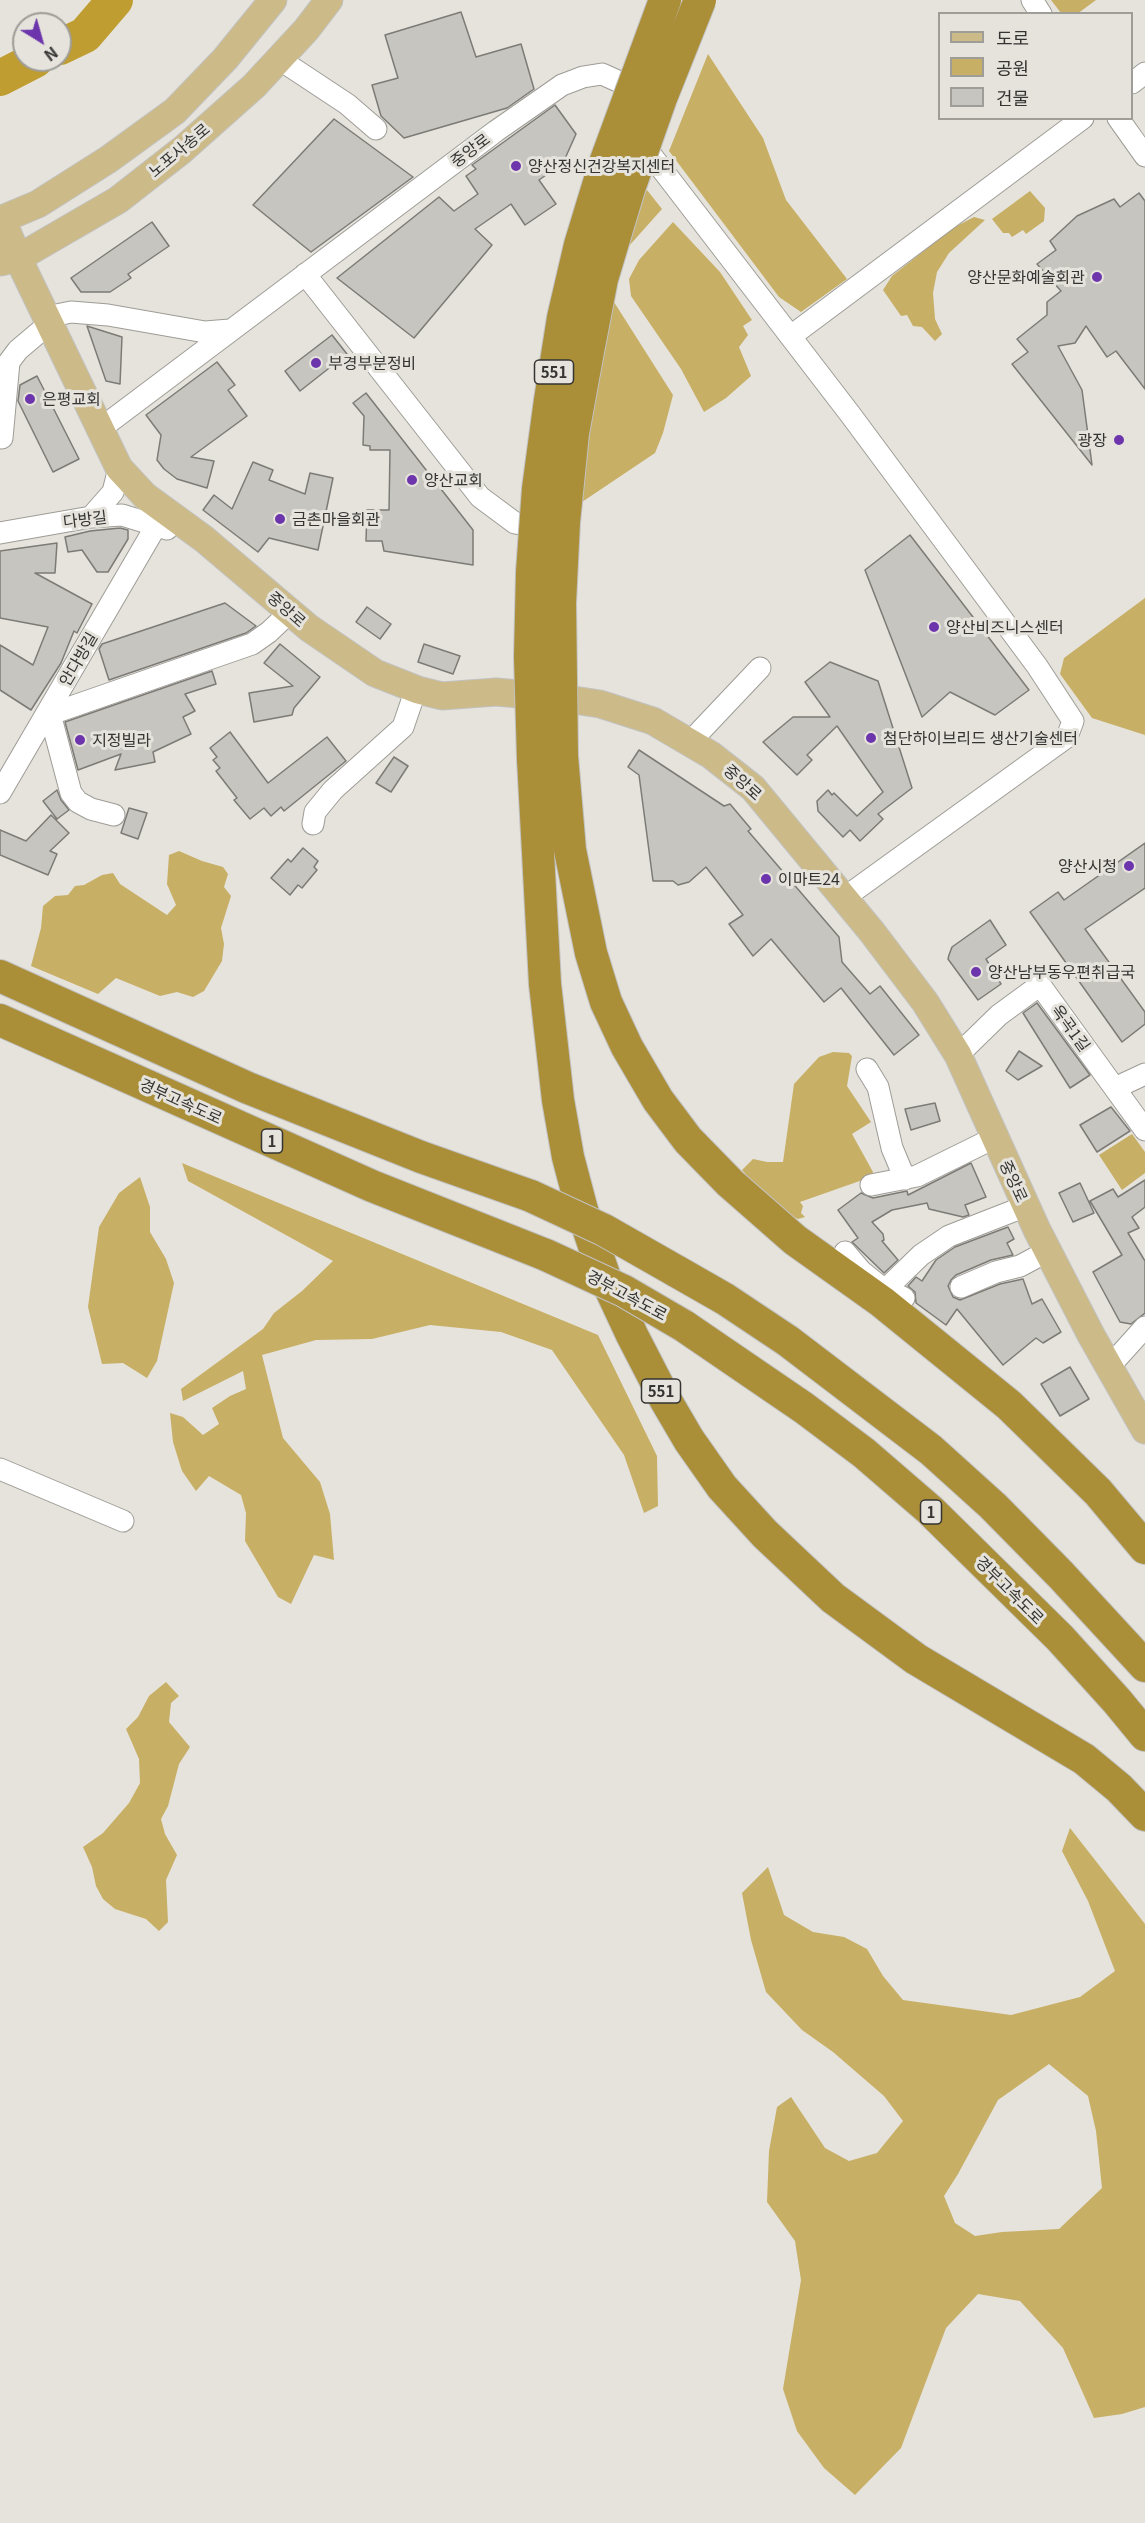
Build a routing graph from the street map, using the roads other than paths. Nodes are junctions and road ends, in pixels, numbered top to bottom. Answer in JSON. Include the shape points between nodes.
{"nodes":[{"id":1,"x":273,"y":0,"type":"edge"},
{"id":2,"x":329,"y":0,"type":"edge"},
{"id":3,"x":654,"y":0,"type":"edge"},
{"id":4,"x":665,"y":0,"type":"edge"},
{"id":5,"x":700,"y":0,"type":"edge"},
{"id":6,"x":279,"y":59,"type":"junction"},
{"id":7,"x":621,"y":83,"type":"junction"},
{"id":8,"x":1080,"y":120,"type":"edge"},
{"id":9,"x":1119,"y":120,"type":"edge"},
{"id":10,"x":376,"y":129,"type":"dead end"},
{"id":11,"x":1145,"y":156,"type":"edge"},
{"id":12,"x":1,"y":218,"type":"edge"},
{"id":13,"x":9,"y":260,"type":"edge"},
{"id":14,"x":305,"y":274,"type":"junction"},
{"id":15,"x":48,"y":320,"type":"junction"},
{"id":16,"x":231,"y":329,"type":"junction"},
{"id":17,"x":791,"y":336,"type":"junction"},
{"id":18,"x":100,"y":429,"type":"junction"},
{"id":19,"x":2,"y":438,"type":"edge"},
{"id":20,"x":119,"y":468,"type":"junction"},
{"id":21,"x":91,"y":517,"type":"junction"},
{"id":22,"x":156,"y":526,"type":"junction"},
{"id":23,"x":557,"y":530,"type":"dead end"},
{"id":24,"x":0,"y":533,"type":"edge"},
{"id":25,"x":204,"y":539,"type":"junction"},
{"id":26,"x":290,"y":612,"type":"junction"},
{"id":27,"x":760,"y":668,"type":"dead end"},
{"id":28,"x":416,"y":689,"type":"junction"},
{"id":29,"x":48,"y":715,"type":"junction"},
{"id":30,"x":690,"y":742,"type":"junction"},
{"id":31,"x":547,"y":758,"type":"junction"},
{"id":32,"x":0,"y":793,"type":"edge"},
{"id":33,"x":114,"y":815,"type":"dead end"},
{"id":34,"x":313,"y":824,"type":"dead end"},
{"id":35,"x":844,"y":898,"type":"junction"},
{"id":36,"x":0,"y":976,"type":"edge"},
{"id":37,"x":0,"y":1020,"type":"edge"},
{"id":38,"x":958,"y":1055,"type":"junction"},
{"id":39,"x":867,"y":1069,"type":"dead end"},
{"id":40,"x":1145,"y":1074,"type":"edge"},
{"id":41,"x":1115,"y":1088,"type":"junction"},
{"id":42,"x":1145,"y":1130,"type":"edge"},
{"id":43,"x":994,"y":1138,"type":"junction"},
{"id":44,"x":905,"y":1179,"type":"junction"},
{"id":45,"x":871,"y":1185,"type":"dead end"},
{"id":46,"x":1026,"y":1206,"type":"junction"},
{"id":47,"x":1048,"y":1251,"type":"junction"},
{"id":48,"x":845,"y":1252,"type":"dead end"},
{"id":49,"x":961,"y":1287,"type":"dead end"},
{"id":50,"x":1145,"y":1327,"type":"edge"},
{"id":51,"x":1109,"y":1367,"type":"junction"},
{"id":52,"x":1145,"y":1430,"type":"edge"},
{"id":53,"x":0,"y":1469,"type":"edge"},
{"id":54,"x":123,"y":1521,"type":"dead end"},
{"id":55,"x":1145,"y":1548,"type":"edge"},
{"id":56,"x":1145,"y":1665,"type":"edge"},
{"id":57,"x":1145,"y":1735,"type":"edge"},
{"id":58,"x":1145,"y":1815,"type":"edge"}],
"edges":[{"from":1,"to":12,"type":"main road","name":"노포사송로","via":[[225,59],[175,111],[46,198]]},
{"from":2,"to":6,"type":"main road","name":"노포사송로"},
{"from":3,"to":7,"type":"street"},
{"from":4,"to":31,"type":"highway","number":"551","bridge":true,"via":[[605,163],[563,318],[541,467],[533,560],[530,657]]},
{"from":5,"to":31,"type":"highway","number":"551","bridge":true,"via":[[629,189],[602,279],[573,433]]},
{"from":6,"to":10,"type":"street","via":[[347,104]]},
{"from":6,"to":13,"type":"main road","name":"노포사송로","via":[[182,150],[118,200]]},
{"from":7,"to":14,"type":"street","name":"중앙로","via":[[602,74],[562,85]]},
{"from":7,"to":17,"type":"street","via":[[620,103],[637,137]]},
{"from":8,"to":17,"type":"street"},
{"from":9,"to":11,"type":"street"},
{"from":12,"to":13,"type":"main road","name":"중앙로"},
{"from":13,"to":15,"type":"main road","name":"중앙로"},
{"from":14,"to":16,"type":"street","name":"중앙로"},
{"from":14,"to":23,"type":"street","via":[[480,497],[515,523]]},
{"from":15,"to":16,"type":"street","via":[[71,312],[205,332]]},
{"from":15,"to":18,"type":"main road","name":"중앙로"},
{"from":15,"to":19,"type":"street","via":[[9,363]]},
{"from":16,"to":18,"type":"street","name":"중앙로"},
{"from":17,"to":35,"type":"street","via":[[1073,721],[1067,737]]},
{"from":18,"to":20,"type":"main road","name":"중앙로"},
{"from":20,"to":21,"type":"street","via":[[113,492]]},
{"from":20,"to":25,"type":"main road","name":"중앙로","via":[[145,496]]},
{"from":21,"to":22,"type":"street","name":"다방길","via":[[122,515]]},
{"from":21,"to":24,"type":"street","name":"다방길"},
{"from":22,"to":25,"type":"street","name":"다방길"},
{"from":22,"to":29,"type":"street","name":"안다방길"},
{"from":25,"to":26,"type":"main road","name":"중앙로"},
{"from":26,"to":28,"type":"main road","name":"중앙로","via":[[375,673]]},
{"from":26,"to":29,"type":"street","via":[[252,644]]},
{"from":27,"to":30,"type":"street"},
{"from":28,"to":30,"type":"main road","name":"중앙로","via":[[442,696],[496,692],[600,704],[653,721]]},
{"from":28,"to":34,"type":"street","via":[[403,727],[333,790],[315,812]]},
{"from":29,"to":32,"type":"street","name":"안다방길"},
{"from":29,"to":33,"type":"street","via":[[71,793],[91,809]]},
{"from":30,"to":35,"type":"main road","name":"중앙로","via":[[753,788]]},
{"from":31,"to":55,"type":"highway","number":"551","via":[[591,953],[606,1002],[658,1100],[688,1140],[795,1240],[882,1302],[1009,1405],[1098,1492]]},
{"from":31,"to":58,"type":"highway","number":"551","via":[[545,984],[568,1157],[604,1275],[665,1399],[722,1487],[833,1598],[916,1659],[1084,1759]]},
{"from":35,"to":38,"type":"main road","name":"중앙로","via":[[925,1002]]},
{"from":36,"to":56,"type":"highway","bridge":true,"via":[[248,1088],[531,1196],[604,1230],[725,1299],[788,1341],[931,1450],[993,1506]]},
{"from":37,"to":57,"type":"highway","name":"경부고속도로","number":"1","bridge":true,"via":[[372,1186],[546,1255],[624,1291],[684,1326],[813,1414],[930,1510],[1059,1638]]},
{"from":38,"to":41,"type":"street","name":"옥곡1길","via":[[999,1015],[1040,985]]},
{"from":38,"to":43,"type":"main road","name":"중앙로"},
{"from":39,"to":44,"type":"street","via":[[878,1087],[892,1148]]},
{"from":40,"to":41,"type":"street"},
{"from":41,"to":42,"type":"street","name":"옥곡1길"},
{"from":43,"to":44,"type":"street"},
{"from":43,"to":46,"type":"main road","name":"중앙로"},
{"from":44,"to":45,"type":"street"},
{"from":46,"to":47,"type":"main road","name":"중앙로"},
{"from":46,"to":48,"type":"street","via":[[949,1236],[921,1255],[896,1293],[861,1271]]},
{"from":47,"to":49,"type":"street","via":[[1020,1266]]},
{"from":47,"to":51,"type":"main road","name":"중앙로"},
{"from":50,"to":51,"type":"street"},
{"from":51,"to":52,"type":"main road","name":"중앙로"},
{"from":53,"to":54,"type":"street"}]}
